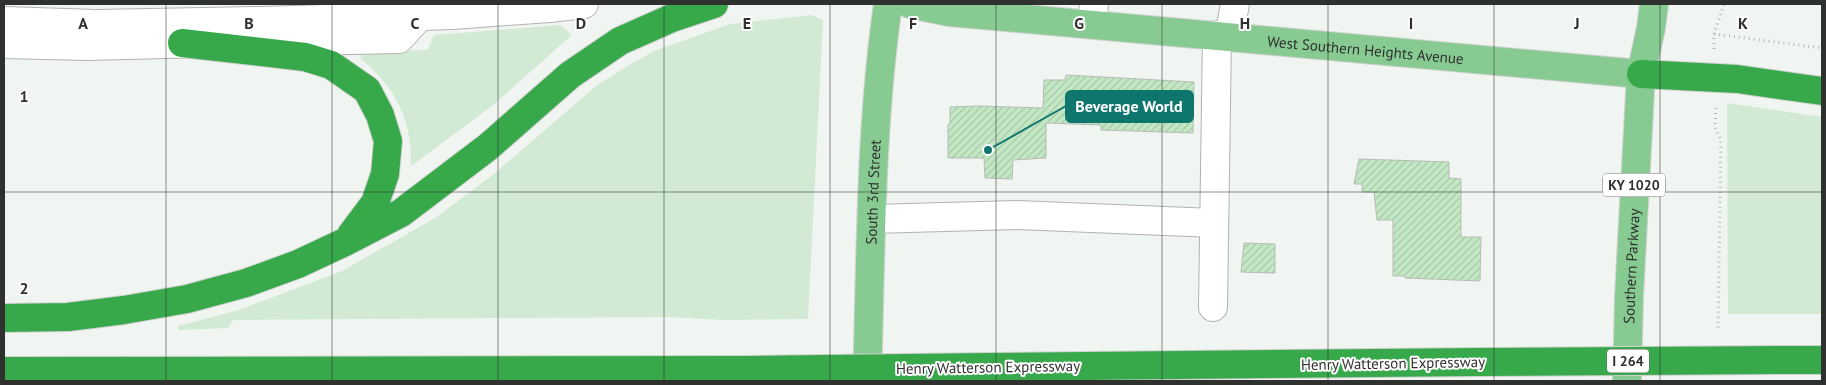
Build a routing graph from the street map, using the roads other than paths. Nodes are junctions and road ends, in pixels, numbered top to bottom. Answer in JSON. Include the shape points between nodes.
{"nodes":[{"id":1,"x":363,"y":4,"type":"edge"},
{"id":2,"x":584,"y":4,"type":"edge"},
{"id":3,"x":714,"y":4,"type":"edge"},
{"id":4,"x":888,"y":4,"type":"edge"},
{"id":5,"x":910,"y":4,"type":"edge"},
{"id":6,"x":1235,"y":4,"type":"edge"},
{"id":7,"x":1654,"y":4,"type":"edge"},
{"id":8,"x":422,"y":10,"type":"edge"},
{"id":9,"x":1093,"y":14,"type":"edge"},
{"id":10,"x":340,"y":19,"type":"junction"},
{"id":11,"x":4,"y":21,"type":"edge"},
{"id":12,"x":1223,"y":35,"type":"junction"},
{"id":13,"x":182,"y":43,"type":"junction"},
{"id":14,"x":4,"y":44,"type":"edge"},
{"id":15,"x":1640,"y":74,"type":"junction"},
{"id":16,"x":1822,"y":91,"type":"edge"},
{"id":17,"x":872,"y":219,"type":"junction"},
{"id":18,"x":1214,"y":223,"type":"junction"},
{"id":19,"x":345,"y":242,"type":"junction"},
{"id":20,"x":1213,"y":307,"type":"dead end"},
{"id":21,"x":4,"y":318,"type":"edge"},
{"id":22,"x":1822,"y":360,"type":"edge"},
{"id":23,"x":4,"y":371,"type":"edge"},
{"id":24,"x":867,"y":381,"type":"edge"},
{"id":25,"x":1628,"y":381,"type":"edge"}],
"edges":[{"from":1,"to":10,"type":"street"},
{"from":2,"to":8,"type":"street","via":[[548,8]]},
{"from":3,"to":19,"type":"highway","via":[[620,41],[570,75],[488,148],[401,213]]},
{"from":4,"to":17,"type":"main road","name":"South 3rd Street","via":[[875,130]]},
{"from":5,"to":9,"type":"main road","name":"West Southern Heights Avenue","via":[[949,12]]},
{"from":6,"to":12,"type":"street"},
{"from":7,"to":15,"type":"main road","name":"Southern Parkway","number":"KY 1020"},
{"from":8,"to":10,"type":"street"},
{"from":8,"to":13,"type":"street","via":[[399,39]]},
{"from":9,"to":12,"type":"main road","name":"West Southern Heights Avenue"},
{"from":10,"to":11,"type":"street","via":[[96,24]]},
{"from":12,"to":15,"type":"main road","name":"West Southern Heights Avenue"},
{"from":12,"to":18,"type":"street"},
{"from":13,"to":14,"type":"street","via":[[96,46]]},
{"from":13,"to":19,"type":"highway","via":[[305,58],[331,65],[367,90],[380,115],[388,141],[385,174],[375,203]]},
{"from":15,"to":16,"type":"highway","via":[[1738,79]]},
{"from":15,"to":25,"type":"main road","name":"Southern Parkway","number":"KY 1020"},
{"from":17,"to":18,"type":"street","via":[[1017,215]]},
{"from":17,"to":24,"type":"main road","name":"South 3rd Street"},
{"from":18,"to":20,"type":"street"},
{"from":19,"to":21,"type":"highway","via":[[298,264],[187,300],[68,317]]},
{"from":22,"to":23,"type":"highway","name":"Henry Watterson Expressway","number":"I 264","bridge":true,"via":[[748,370]]}]}
